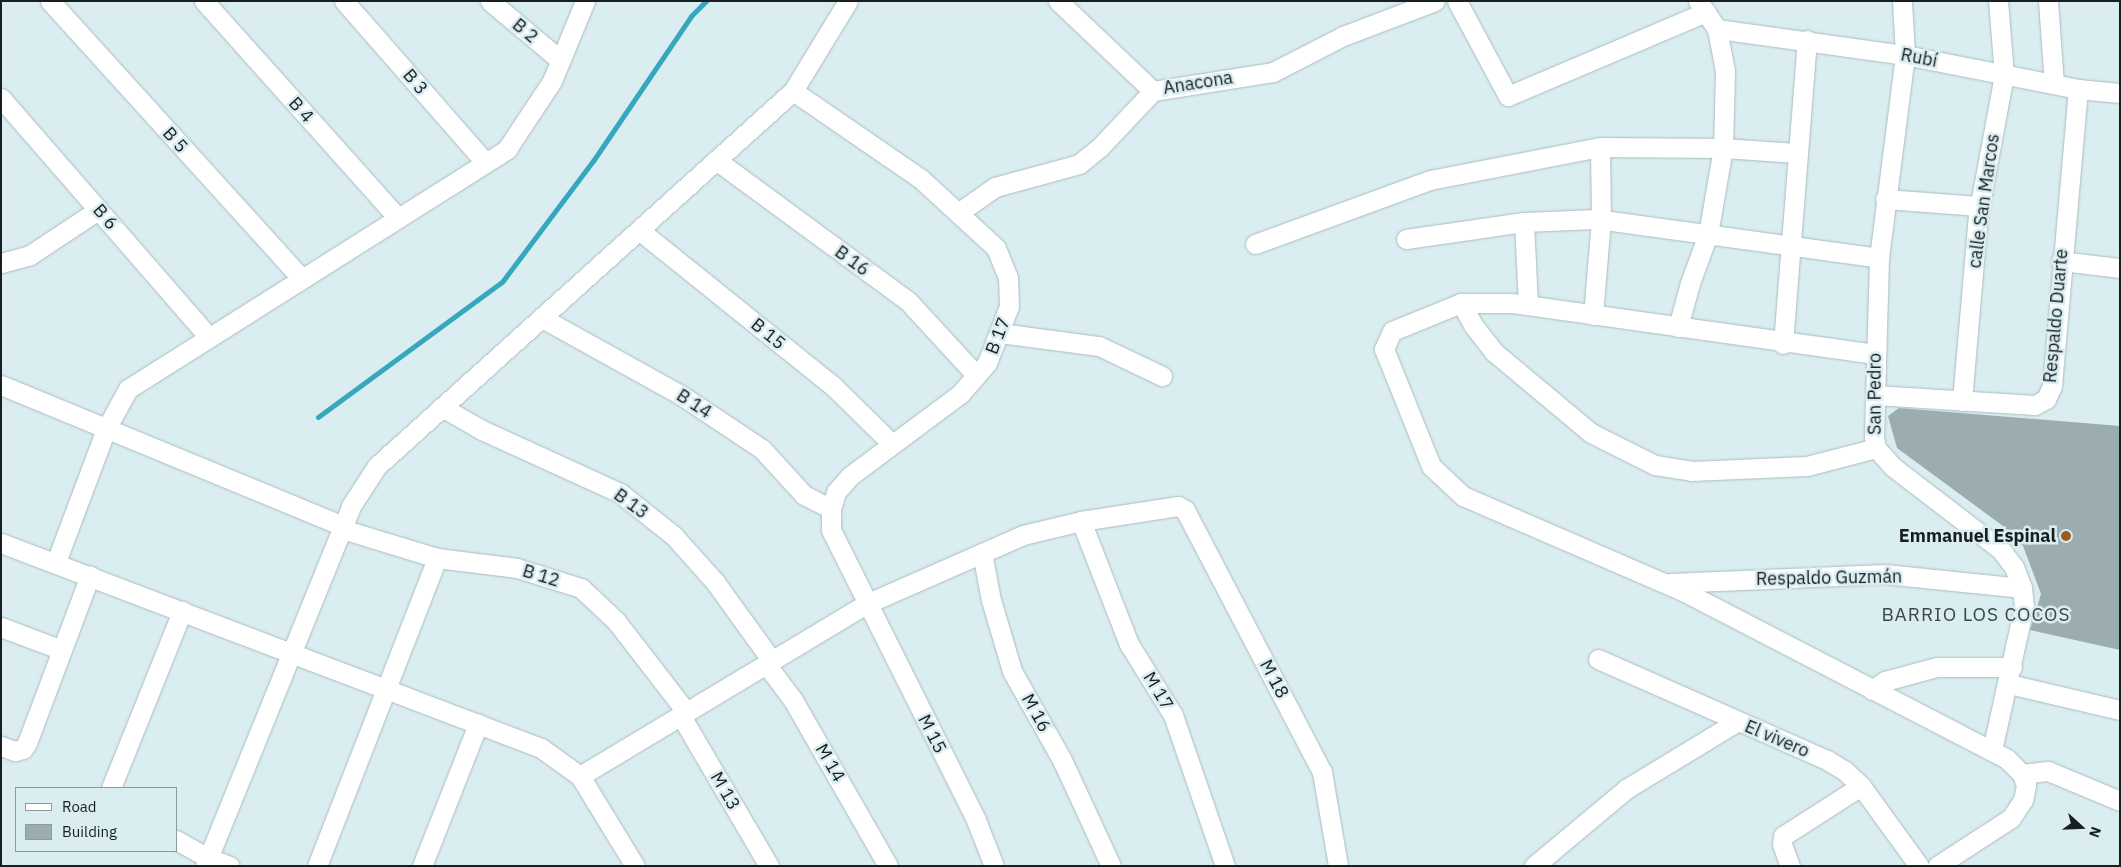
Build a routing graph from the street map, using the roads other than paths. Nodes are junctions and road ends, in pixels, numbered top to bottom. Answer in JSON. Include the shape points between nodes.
{"nodes":[{"id":1,"x":50,"y":1,"type":"edge"},
{"id":2,"x":204,"y":1,"type":"edge"},
{"id":3,"x":344,"y":1,"type":"edge"},
{"id":4,"x":490,"y":1,"type":"edge"},
{"id":5,"x":585,"y":1,"type":"edge"},
{"id":6,"x":848,"y":1,"type":"edge"},
{"id":7,"x":1435,"y":1,"type":"edge"},
{"id":8,"x":1457,"y":1,"type":"edge"},
{"id":9,"x":1902,"y":1,"type":"edge"},
{"id":10,"x":1998,"y":1,"type":"edge"},
{"id":11,"x":2048,"y":1,"type":"edge"},
{"id":12,"x":1065,"y":4,"type":"edge"},
{"id":13,"x":1702,"y":7,"type":"edge"},
{"id":14,"x":1717,"y":29,"type":"junction"},
{"id":15,"x":1807,"y":40,"type":"junction"},
{"id":16,"x":1905,"y":55,"type":"junction"},
{"id":17,"x":560,"y":60,"type":"junction"},
{"id":18,"x":2004,"y":75,"type":"junction"},
{"id":19,"x":2054,"y":84,"type":"junction"},
{"id":20,"x":2078,"y":89,"type":"junction"},
{"id":21,"x":793,"y":91,"type":"junction"},
{"id":22,"x":1153,"y":91,"type":"junction"},
{"id":23,"x":2120,"y":94,"type":"edge"},
{"id":24,"x":1,"y":98,"type":"edge"},
{"id":25,"x":1600,"y":147,"type":"junction"},
{"id":26,"x":1723,"y":148,"type":"junction"},
{"id":27,"x":1797,"y":153,"type":"junction"},
{"id":28,"x":716,"y":160,"type":"junction"},
{"id":29,"x":486,"y":163,"type":"junction"},
{"id":30,"x":1885,"y":200,"type":"junction"},
{"id":31,"x":1979,"y":206,"type":"junction"},
{"id":32,"x":98,"y":210,"type":"junction"},
{"id":33,"x":958,"y":213,"type":"junction"},
{"id":34,"x":398,"y":218,"type":"junction"},
{"id":35,"x":1601,"y":220,"type":"junction"},
{"id":36,"x":1524,"y":222,"type":"junction"},
{"id":37,"x":639,"y":230,"type":"junction"},
{"id":38,"x":1708,"y":234,"type":"junction"},
{"id":39,"x":1406,"y":239,"type":"dead end"},
{"id":40,"x":1255,"y":244,"type":"dead end"},
{"id":41,"x":1792,"y":245,"type":"junction"},
{"id":42,"x":1879,"y":258,"type":"junction"},
{"id":43,"x":2061,"y":261,"type":"junction"},
{"id":44,"x":1,"y":263,"type":"edge"},
{"id":45,"x":2120,"y":268,"type":"edge"},
{"id":46,"x":301,"y":278,"type":"junction"},
{"id":47,"x":1461,"y":303,"type":"junction"},
{"id":48,"x":1528,"y":305,"type":"junction"},
{"id":49,"x":1594,"y":315,"type":"junction"},
{"id":50,"x":542,"y":318,"type":"junction"},
{"id":51,"x":1678,"y":327,"type":"junction"},
{"id":52,"x":1000,"y":333,"type":"junction"},
{"id":53,"x":209,"y":337,"type":"junction"},
{"id":54,"x":1783,"y":344,"type":"junction"},
{"id":55,"x":1875,"y":354,"type":"junction"},
{"id":56,"x":976,"y":375,"type":"junction"},
{"id":57,"x":1162,"y":376,"type":"dead end"},
{"id":58,"x":1,"y":385,"type":"edge"},
{"id":59,"x":1875,"y":396,"type":"junction"},
{"id":60,"x":1962,"y":401,"type":"junction"},
{"id":61,"x":442,"y":407,"type":"junction"},
{"id":62,"x":106,"y":429,"type":"junction"},
{"id":63,"x":892,"y":444,"type":"junction"},
{"id":64,"x":1876,"y":448,"type":"junction"},
{"id":65,"x":831,"y":509,"type":"junction"},
{"id":66,"x":1081,"y":521,"type":"junction"},
{"id":67,"x":342,"y":528,"type":"junction"},
{"id":68,"x":1,"y":543,"type":"edge"},
{"id":69,"x":982,"y":553,"type":"junction"},
{"id":70,"x":437,"y":558,"type":"junction"},
{"id":71,"x":56,"y":562,"type":"junction"},
{"id":72,"x":90,"y":575,"type":"junction"},
{"id":73,"x":1665,"y":584,"type":"junction"},
{"id":74,"x":2022,"y":588,"type":"junction"},
{"id":75,"x":866,"y":604,"type":"junction"},
{"id":76,"x":182,"y":611,"type":"junction"},
{"id":77,"x":1,"y":627,"type":"edge"},
{"id":78,"x":62,"y":650,"type":"junction"},
{"id":79,"x":293,"y":653,"type":"junction"},
{"id":80,"x":1598,"y":658,"type":"dead end"},
{"id":81,"x":769,"y":663,"type":"junction"},
{"id":82,"x":2010,"y":675,"type":"junction"},
{"id":83,"x":385,"y":688,"type":"junction"},
{"id":84,"x":1872,"y":690,"type":"junction"},
{"id":85,"x":2120,"y":710,"type":"edge"},
{"id":86,"x":684,"y":715,"type":"junction"},
{"id":87,"x":1736,"y":722,"type":"junction"},
{"id":88,"x":478,"y":724,"type":"junction"},
{"id":89,"x":1,"y":746,"type":"edge"},
{"id":90,"x":1992,"y":750,"type":"junction"},
{"id":91,"x":2022,"y":774,"type":"junction"},
{"id":92,"x":580,"y":776,"type":"junction"},
{"id":93,"x":1861,"y":786,"type":"junction"},
{"id":94,"x":111,"y":787,"type":"edge"},
{"id":95,"x":2120,"y":801,"type":"edge"},
{"id":96,"x":178,"y":841,"type":"edge"},
{"id":97,"x":207,"y":862,"type":"edge"},
{"id":98,"x":230,"y":866,"type":"edge"},
{"id":99,"x":317,"y":866,"type":"edge"},
{"id":100,"x":422,"y":866,"type":"edge"},
{"id":101,"x":635,"y":866,"type":"edge"},
{"id":102,"x":769,"y":866,"type":"edge"},
{"id":103,"x":888,"y":866,"type":"edge"},
{"id":104,"x":994,"y":866,"type":"edge"},
{"id":105,"x":1111,"y":866,"type":"edge"},
{"id":106,"x":1225,"y":866,"type":"edge"},
{"id":107,"x":1338,"y":866,"type":"edge"},
{"id":108,"x":1534,"y":866,"type":"edge"},
{"id":109,"x":1790,"y":866,"type":"edge"},
{"id":110,"x":1919,"y":866,"type":"edge"},
{"id":111,"x":1937,"y":866,"type":"edge"}],
"edges":[{"from":1,"to":46,"type":"street","name":"B 5"},
{"from":2,"to":34,"type":"street","name":"B 4"},
{"from":3,"to":29,"type":"street","name":"B 3"},
{"from":4,"to":17,"type":"street","name":"B 2"},
{"from":5,"to":17,"type":"street"},
{"from":6,"to":21,"type":"street"},
{"from":7,"to":22,"type":"street","name":"Anacona","via":[[1343,36],[1273,72]]},
{"from":8,"to":13,"type":"street","via":[[1508,96]]},
{"from":9,"to":16,"type":"street","name":"San Pedro"},
{"from":10,"to":18,"type":"street","name":"calle San Marcos"},
{"from":11,"to":19,"type":"street"},
{"from":12,"to":22,"type":"street"},
{"from":13,"to":14,"type":"street"},
{"from":14,"to":15,"type":"street","name":"Rubí"},
{"from":14,"to":26,"type":"street","via":[[1725,71]]},
{"from":15,"to":16,"type":"street","name":"Rubí"},
{"from":15,"to":27,"type":"street"},
{"from":16,"to":18,"type":"street","name":"Rubí"},
{"from":16,"to":30,"type":"street","name":"San Pedro"},
{"from":17,"to":29,"type":"street","via":[[552,81],[507,150]]},
{"from":18,"to":19,"type":"street","name":"Rubí"},
{"from":18,"to":31,"type":"street","name":"calle San Marcos"},
{"from":19,"to":20,"type":"street","name":"Rubí"},
{"from":20,"to":23,"type":"street","name":"Rubí"},
{"from":20,"to":43,"type":"street","name":"Respaldo Duarte"},
{"from":21,"to":28,"type":"street"},
{"from":21,"to":33,"type":"street","name":"B 17","via":[[921,179]]},
{"from":22,"to":33,"type":"street","name":"Anacona","via":[[1100,147],[1079,164],[995,187]]},
{"from":24,"to":32,"type":"street","name":"B 6"},
{"from":25,"to":26,"type":"street"},
{"from":25,"to":35,"type":"street"},
{"from":25,"to":40,"type":"street","via":[[1430,180]]},
{"from":26,"to":27,"type":"street"},
{"from":26,"to":38,"type":"street"},
{"from":27,"to":41,"type":"street"},
{"from":28,"to":37,"type":"street"},
{"from":28,"to":56,"type":"street","name":"B 16","via":[[908,301]]},
{"from":29,"to":34,"type":"street"},
{"from":30,"to":31,"type":"street"},
{"from":30,"to":42,"type":"street","name":"San Pedro"},
{"from":31,"to":60,"type":"street","name":"calle San Marcos"},
{"from":32,"to":44,"type":"street","via":[[30,255]]},
{"from":32,"to":53,"type":"street","name":"B 6"},
{"from":33,"to":52,"type":"street","name":"B 17","via":[[996,248],[1008,277],[1009,306]]},
{"from":34,"to":46,"type":"street"},
{"from":35,"to":36,"type":"street"},
{"from":35,"to":38,"type":"street"},
{"from":35,"to":49,"type":"street"},
{"from":36,"to":39,"type":"street"},
{"from":36,"to":48,"type":"street"},
{"from":37,"to":50,"type":"street"},
{"from":37,"to":63,"type":"street","name":"B 15","via":[[832,386]]},
{"from":38,"to":41,"type":"street"},
{"from":38,"to":51,"type":"street"},
{"from":41,"to":42,"type":"street"},
{"from":41,"to":54,"type":"street"},
{"from":42,"to":55,"type":"street","name":"San Pedro"},
{"from":43,"to":45,"type":"street"},
{"from":43,"to":60,"type":"street","name":"Respaldo Duarte","via":[[2052,386],[2046,399],[2035,405]]},
{"from":46,"to":53,"type":"street"},
{"from":47,"to":48,"type":"street"},
{"from":47,"to":64,"type":"street","via":[[1494,352],[1591,432],[1654,465],[1690,471],[1806,466]]},
{"from":47,"to":73,"type":"street","via":[[1392,330],[1385,339],[1384,348],[1431,466],[1463,496]]},
{"from":48,"to":49,"type":"street"},
{"from":49,"to":51,"type":"street"},
{"from":50,"to":61,"type":"street"},
{"from":50,"to":65,"type":"street","name":"B 14","via":[[681,395],[762,450],[804,495]]},
{"from":51,"to":54,"type":"street"},
{"from":52,"to":56,"type":"street","name":"B 17","via":[[987,363]]},
{"from":52,"to":57,"type":"street","via":[[1099,346]]},
{"from":53,"to":62,"type":"street","via":[[128,390]]},
{"from":54,"to":55,"type":"street"},
{"from":55,"to":59,"type":"street","name":"San Pedro"},
{"from":56,"to":63,"type":"street","name":"B 17","via":[[960,394]]},
{"from":58,"to":62,"type":"street","name":"B 12"},
{"from":59,"to":60,"type":"street","name":"Respaldo Duarte"},
{"from":59,"to":64,"type":"street","name":"San Pedro"},
{"from":61,"to":67,"type":"street","via":[[377,466],[351,506]]},
{"from":61,"to":81,"type":"street","name":"B 13","via":[[482,430],[620,493],[674,536],[715,582]]},
{"from":62,"to":67,"type":"street","name":"B 12"},
{"from":62,"to":71,"type":"street"},
{"from":63,"to":65,"type":"street","name":"B 17","via":[[850,476],[836,492]]},
{"from":64,"to":74,"type":"street","name":"San Pedro","via":[[1893,467],[2001,550],[2014,567]]},
{"from":65,"to":75,"type":"street","name":"B 17","via":[[831,530]]},
{"from":66,"to":69,"type":"street","via":[[1023,535]]},
{"from":66,"to":106,"type":"street","name":"M 17","via":[[1129,644],[1173,715]]},
{"from":66,"to":107,"type":"street","name":"M 18","via":[[1178,506],[1185,510],[1322,772]]},
{"from":67,"to":70,"type":"street","name":"B 12"},
{"from":67,"to":79,"type":"street"},
{"from":68,"to":71,"type":"street"},
{"from":69,"to":75,"type":"street"},
{"from":69,"to":105,"type":"street","name":"M 16","via":[[991,600],[1012,671],[1063,762]]},
{"from":70,"to":83,"type":"street"},
{"from":70,"to":86,"type":"street","name":"B 12","via":[[517,568],[581,588],[616,621]]},
{"from":71,"to":72,"type":"street"},
{"from":72,"to":76,"type":"street"},
{"from":72,"to":78,"type":"street"},
{"from":73,"to":74,"type":"street","name":"Respaldo Guzmán","via":[[1886,574]]},
{"from":73,"to":84,"type":"street"},
{"from":74,"to":82,"type":"street","name":"San Pedro","via":[[2024,606]]},
{"from":75,"to":81,"type":"street"},
{"from":75,"to":104,"type":"street","name":"M 15","via":[[976,820]]},
{"from":76,"to":79,"type":"street"},
{"from":76,"to":94,"type":"street"},
{"from":77,"to":78,"type":"street"},
{"from":78,"to":89,"type":"street","via":[[27,743],[23,749],[15,750]]},
{"from":79,"to":83,"type":"street"},
{"from":79,"to":97,"type":"street"},
{"from":80,"to":87,"type":"street","name":"El vivero"},
{"from":81,"to":86,"type":"street"},
{"from":81,"to":103,"type":"street","name":"M 14"},
{"from":82,"to":84,"type":"street","via":[[1937,667],[1885,681]]},
{"from":82,"to":85,"type":"street"},
{"from":82,"to":90,"type":"street","name":"San Pedro"},
{"from":83,"to":88,"type":"street"},
{"from":83,"to":99,"type":"street"},
{"from":84,"to":90,"type":"street"},
{"from":86,"to":92,"type":"street"},
{"from":86,"to":102,"type":"street","name":"M 13"},
{"from":87,"to":93,"type":"street","name":"El vivero","via":[[1827,760]]},
{"from":87,"to":108,"type":"street","via":[[1626,789]]},
{"from":88,"to":92,"type":"street","via":[[541,748]]},
{"from":88,"to":100,"type":"street"},
{"from":90,"to":91,"type":"street"},
{"from":91,"to":95,"type":"street","via":[[2048,771]]},
{"from":91,"to":111,"type":"street","via":[[2026,785],[2023,800],[2011,818]]},
{"from":92,"to":101,"type":"street"},
{"from":93,"to":109,"type":"street","via":[[1783,836],[1782,844]]},
{"from":93,"to":110,"type":"street","name":"El vivero"},
{"from":96,"to":97,"type":"street"},
{"from":97,"to":98,"type":"street"}]}
